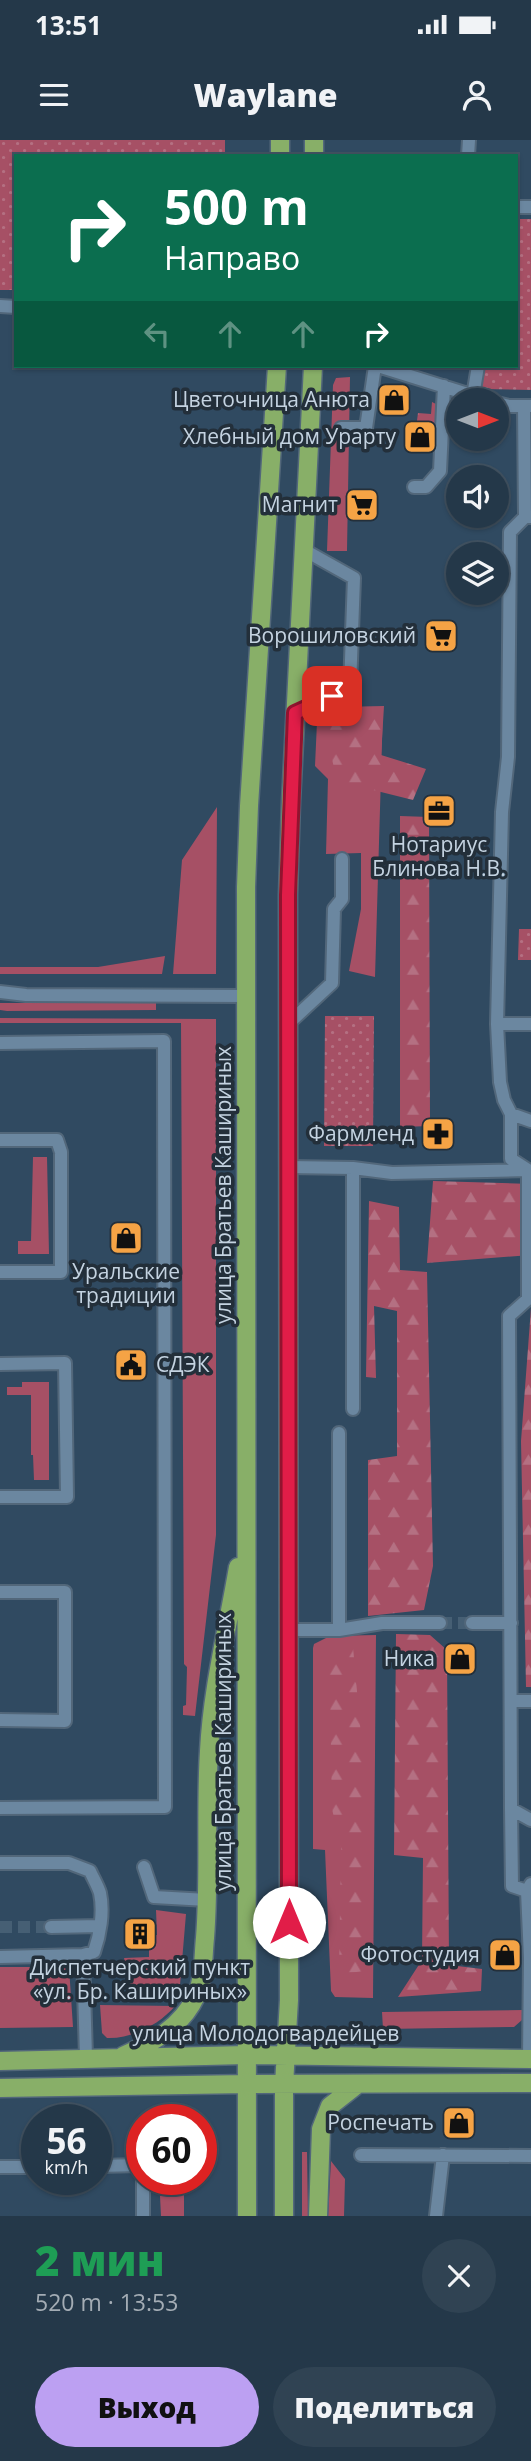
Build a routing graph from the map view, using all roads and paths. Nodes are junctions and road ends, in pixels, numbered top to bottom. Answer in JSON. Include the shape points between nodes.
{"nodes":[{"id":1,"x":276,"y":368,"type":"edge"},
{"id":2,"x":313,"y":368,"type":"edge"},
{"id":3,"x":377,"y":368,"type":"edge"},
{"id":4,"x":384,"y":368,"type":"edge"},
{"id":5,"x":478,"y":368,"type":"edge"},
{"id":6,"x":444,"y":386,"type":"junction"},
{"id":7,"x":450,"y":388,"type":"edge"},
{"id":8,"x":474,"y":388,"type":"edge"},
{"id":9,"x":509,"y":406,"type":"edge"},
{"id":10,"x":527,"y":406,"type":"edge"},
{"id":11,"x":341,"y":428,"type":"dead end"},
{"id":12,"x":414,"y":487,"type":"dead end"},
{"id":13,"x":528,"y":517,"type":"edge"},
{"id":14,"x":304,"y":550,"type":"junction"},
{"id":15,"x":295,"y":713,"type":"junction"},
{"id":16,"x":342,"y":859,"type":"dead end"},
{"id":17,"x":0,"y":992,"type":"edge"},
{"id":18,"x":246,"y":996,"type":"junction"},
{"id":19,"x":288,"y":1024,"type":"junction"},
{"id":20,"x":497,"y":1024,"type":"junction"},
{"id":21,"x":531,"y":1024,"type":"edge"},
{"id":22,"x":0,"y":1042,"type":"edge"},
{"id":23,"x":511,"y":1114,"type":"junction"},
{"id":24,"x":531,"y":1121,"type":"edge"},
{"id":25,"x":0,"y":1140,"type":"edge"},
{"id":26,"x":288,"y":1167,"type":"junction"},
{"id":27,"x":354,"y":1168,"type":"junction"},
{"id":28,"x":530,"y":1170,"type":"edge"},
{"id":29,"x":0,"y":1272,"type":"edge"},
{"id":30,"x":0,"y":1364,"type":"edge"},
{"id":31,"x":353,"y":1409,"type":"dead end"},
{"id":32,"x":339,"y":1433,"type":"dead end"},
{"id":33,"x":0,"y":1497,"type":"edge"},
{"id":34,"x":247,"y":1518,"type":"junction"},
{"id":35,"x":0,"y":1592,"type":"edge"},
{"id":36,"x":440,"y":1623,"type":"tunnel mouth"},
{"id":37,"x":472,"y":1623,"type":"tunnel mouth"},
{"id":38,"x":510,"y":1623,"type":"junction"},
{"id":39,"x":289,"y":1630,"type":"junction"},
{"id":40,"x":339,"y":1630,"type":"junction"},
{"id":41,"x":511,"y":1701,"type":"junction"},
{"id":42,"x":531,"y":1701,"type":"edge"},
{"id":43,"x":0,"y":1720,"type":"edge"},
{"id":44,"x":0,"y":1808,"type":"edge"},
{"id":45,"x":511,"y":1809,"type":"junction"},
{"id":46,"x":531,"y":1820,"type":"edge"},
{"id":47,"x":0,"y":1863,"type":"edge"},
{"id":48,"x":144,"y":1867,"type":"dead end"},
{"id":49,"x":529,"y":1887,"type":"edge"},
{"id":50,"x":207,"y":1900,"type":"junction"},
{"id":51,"x":100,"y":1926,"type":"junction"},
{"id":52,"x":51,"y":1927,"type":"tunnel mouth"},
{"id":53,"x":83,"y":1955,"type":"junction"},
{"id":54,"x":0,"y":1957,"type":"edge"},
{"id":55,"x":530,"y":1958,"type":"edge"},
{"id":56,"x":530,"y":2019,"type":"edge"},
{"id":57,"x":246,"y":2055,"type":"junction"},
{"id":58,"x":123,"y":2056,"type":"junction"},
{"id":59,"x":285,"y":2056,"type":"junction"},
{"id":60,"x":86,"y":2057,"type":"junction"},
{"id":61,"x":530,"y":2059,"type":"edge"},
{"id":62,"x":0,"y":2061,"type":"edge"},
{"id":63,"x":531,"y":2083,"type":"edge"},
{"id":64,"x":247,"y":2084,"type":"junction"},
{"id":65,"x":358,"y":2084,"type":"junction"},
{"id":66,"x":284,"y":2085,"type":"junction"},
{"id":67,"x":0,"y":2088,"type":"edge"},
{"id":68,"x":361,"y":2155,"type":"dead end"},
{"id":69,"x":443,"y":2155,"type":"junction"},
{"id":70,"x":531,"y":2156,"type":"edge"},
{"id":71,"x":0,"y":2167,"type":"edge"},
{"id":72,"x":21,"y":2167,"type":"edge"},
{"id":73,"x":143,"y":2195,"type":"edge"},
{"id":74,"x":143,"y":2216,"type":"edge"},
{"id":75,"x":247,"y":2216,"type":"edge"},
{"id":76,"x":284,"y":2216,"type":"edge"},
{"id":77,"x":317,"y":2216,"type":"edge"},
{"id":78,"x":436,"y":2216,"type":"edge"}],
"edges":[{"from":1,"to":18,"type":"main road","name":"улица Братьев Кашириных","via":[[249,806]]},
{"from":2,"to":14,"type":"main road"},
{"from":3,"to":11,"type":"street","via":[[366,428]]},
{"from":4,"to":6,"type":"street"},
{"from":5,"to":8,"type":"street"},
{"from":6,"to":7,"type":"street"},
{"from":6,"to":12,"type":"street","via":[[440,471],[426,487]]},
{"from":9,"to":10,"type":"street"},
{"from":10,"to":13,"type":"street"},
{"from":13,"to":20,"type":"street","via":[[510,532],[508,758],[502,812]]},
{"from":14,"to":15,"type":"main road"},
{"from":14,"to":15,"type":"street","via":[[354,578],[350,687]]},
{"from":15,"to":19,"type":"main road"},
{"from":16,"to":19,"type":"street","via":[[342,898],[334,909],[332,983]]},
{"from":17,"to":18,"type":"street"},
{"from":18,"to":34,"type":"main road","name":"улица Братьев Кашириных"},
{"from":19,"to":26,"type":"main road"},
{"from":20,"to":21,"type":"street"},
{"from":20,"to":23,"type":"street","via":[[500,1082]]},
{"from":22,"to":44,"type":"street","via":[[164,1041],[166,1504],[165,1807]]},
{"from":23,"to":24,"type":"street"},
{"from":23,"to":28,"type":"street","via":[[510,1159]]},
{"from":25,"to":29,"type":"street","via":[[57,1140],[61,1152],[61,1272]]},
{"from":26,"to":27,"type":"street"},
{"from":26,"to":39,"type":"main road"},
{"from":27,"to":28,"type":"street","via":[[393,1173]]},
{"from":27,"to":31,"type":"street"},
{"from":28,"to":38,"type":"street","via":[[528,1299],[509,1316]]},
{"from":30,"to":33,"type":"street","via":[[65,1363],[67,1497]]},
{"from":32,"to":40,"type":"street"},
{"from":34,"to":50,"type":"main road","via":[[212,1720]]},
{"from":34,"to":57,"type":"main road","name":"улица Братьев Кашириных"},
{"from":35,"to":43,"type":"street","via":[[65,1592],[65,1721]]},
{"from":36,"to":40,"type":"street","via":[[382,1623]]},
{"from":37,"to":38,"type":"street"},
{"from":38,"to":41,"type":"street"},
{"from":39,"to":40,"type":"street"},
{"from":39,"to":59,"type":"main road"},
{"from":41,"to":42,"type":"street"},
{"from":41,"to":45,"type":"street"},
{"from":45,"to":46,"type":"street"},
{"from":45,"to":49,"type":"street","via":[[512,1886]]},
{"from":47,"to":51,"type":"street","via":[[69,1863],[90,1871],[100,1893]]},
{"from":48,"to":50,"type":"street","via":[[154,1897]]},
{"from":49,"to":55,"type":"street"},
{"from":50,"to":58,"type":"main road","via":[[202,1973],[195,1998],[168,2032]]},
{"from":51,"to":52,"type":"street"},
{"from":51,"to":53,"type":"street","via":[[94,1952]]},
{"from":53,"to":54,"type":"street"},
{"from":53,"to":60,"type":"street"},
{"from":55,"to":56,"type":"street"},
{"from":56,"to":61,"type":"street"},
{"from":57,"to":58,"type":"main road","name":"улица Молодогвардейцев"},
{"from":57,"to":59,"type":"main road","name":"улица Молодогвардейцев"},
{"from":57,"to":64,"type":"main road","name":"улица Братьев Кашириных"},
{"from":58,"to":60,"type":"main road","name":"улица Молодогвардейцев"},
{"from":59,"to":61,"type":"main road","name":"улица Молодогвардейцев"},
{"from":59,"to":66,"type":"main road"},
{"from":60,"to":62,"type":"main road","name":"улица Молодогвардейцев"},
{"from":63,"to":65,"type":"main road"},
{"from":64,"to":66,"type":"main road"},
{"from":64,"to":67,"type":"main road"},
{"from":64,"to":75,"type":"main road","name":"улица Братьев Кашириных"},
{"from":65,"to":66,"type":"main road"},
{"from":65,"to":77,"type":"main road","via":[[330,2106],[321,2129]]},
{"from":66,"to":76,"type":"main road"},
{"from":68,"to":69,"type":"street"},
{"from":69,"to":70,"type":"street"},
{"from":69,"to":78,"type":"street"},
{"from":71,"to":72,"type":"street"},
{"from":73,"to":74,"type":"street"}]}
